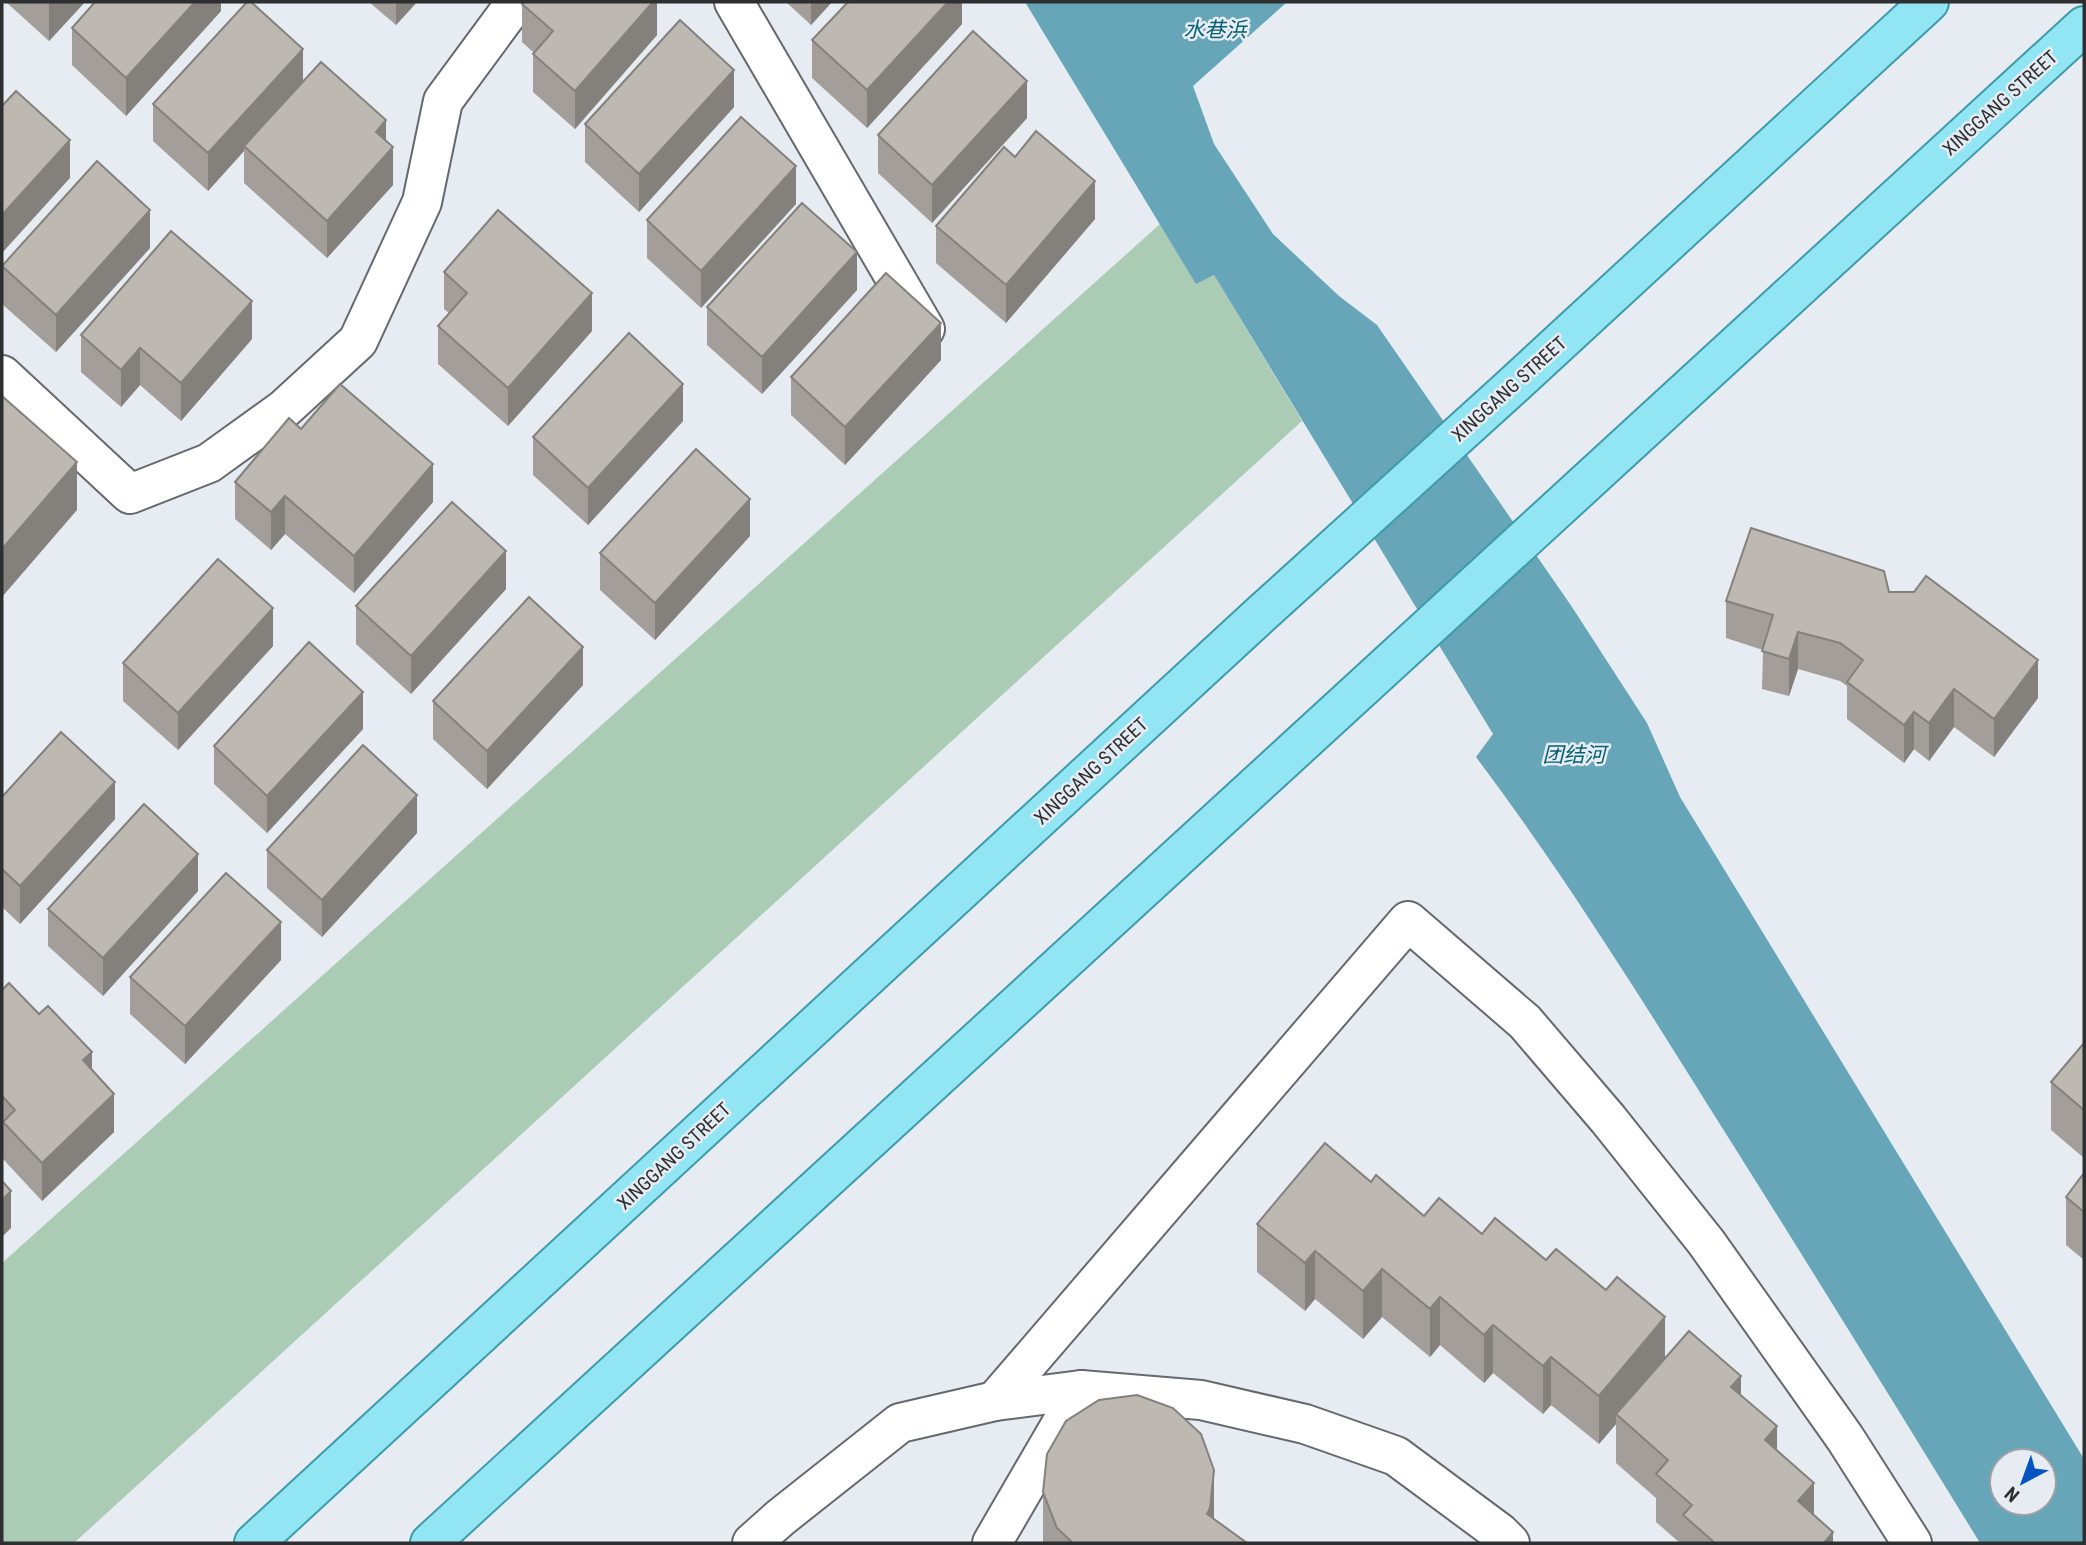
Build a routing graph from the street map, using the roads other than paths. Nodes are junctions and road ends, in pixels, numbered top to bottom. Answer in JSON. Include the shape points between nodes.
{"nodes":[{"id":1,"x":516,"y":2,"type":"edge"},
{"id":2,"x":734,"y":2,"type":"edge"},
{"id":3,"x":1929,"y":2,"type":"edge"},
{"id":4,"x":2084,"y":26,"type":"edge"},
{"id":5,"x":927,"y":333,"type":"edge"},
{"id":6,"x":2,"y":375,"type":"edge"},
{"id":7,"x":1081,"y":1390,"type":"junction"},
{"id":8,"x":995,"y":1401,"type":"junction"},
{"id":9,"x":254,"y":1543,"type":"edge"},
{"id":10,"x":430,"y":1543,"type":"edge"},
{"id":11,"x":752,"y":1543,"type":"edge"},
{"id":12,"x":992,"y":1543,"type":"edge"},
{"id":13,"x":1510,"y":1543,"type":"edge"},
{"id":14,"x":1912,"y":1543,"type":"edge"}],
"edges":[{"from":1,"to":6,"type":"street","via":[[443,101],[422,202],[358,341],[284,409],[209,463],[130,494]]},
{"from":2,"to":5,"type":"street"},
{"from":3,"to":9,"type":"main road","name":"XINGGANG STREET"},
{"from":4,"to":10,"type":"main road","name":"XINGGANG STREET"},
{"from":7,"to":8,"type":"street"},
{"from":7,"to":12,"type":"street"},
{"from":7,"to":13,"type":"street","via":[[1201,1400],[1305,1424],[1396,1456]]},
{"from":8,"to":11,"type":"street","via":[[901,1423]]},
{"from":8,"to":14,"type":"street","via":[[1408,921],[1525,1023],[1616,1129],[1706,1242],[1845,1438]]}]}
